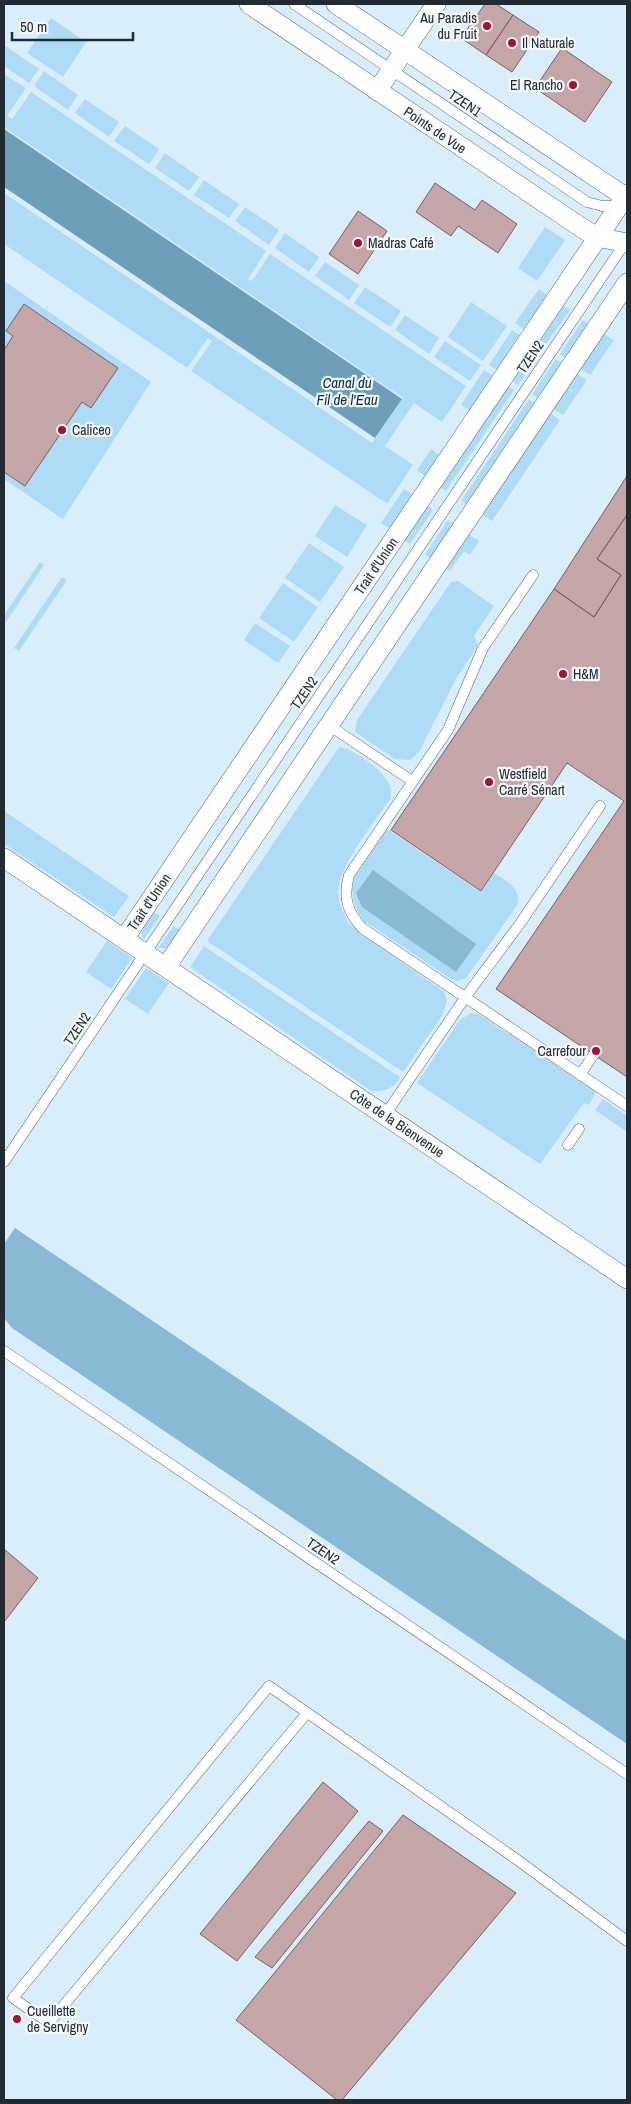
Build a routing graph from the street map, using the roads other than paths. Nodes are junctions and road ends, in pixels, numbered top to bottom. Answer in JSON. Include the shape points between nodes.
{"nodes":[{"id":1,"x":249,"y":4,"type":"edge"},
{"id":2,"x":294,"y":4,"type":"edge"},
{"id":3,"x":336,"y":4,"type":"edge"},
{"id":4,"x":436,"y":4,"type":"edge"},
{"id":5,"x":404,"y":50,"type":"junction"},
{"id":6,"x":391,"y":69,"type":"junction"},
{"id":7,"x":376,"y":91,"type":"junction"},
{"id":8,"x":623,"y":195,"type":"edge"},
{"id":9,"x":597,"y":237,"type":"junction"},
{"id":10,"x":626,"y":241,"type":"edge"},
{"id":11,"x":627,"y":283,"type":"edge"},
{"id":12,"x":533,"y":575,"type":"dead end"},
{"id":13,"x":330,"y":726,"type":"junction"},
{"id":14,"x":412,"y":781,"type":"junction"},
{"id":15,"x":600,"y":806,"type":"dead end"},
{"id":16,"x":4,"y":858,"type":"edge"},
{"id":17,"x":124,"y":939,"type":"junction"},
{"id":18,"x":144,"y":952,"type":"junction"},
{"id":19,"x":166,"y":967,"type":"junction"},
{"id":20,"x":466,"y":997,"type":"junction"},
{"id":21,"x":594,"y":1054,"type":"dead end"},
{"id":22,"x":580,"y":1074,"type":"junction"},
{"id":23,"x":627,"y":1106,"type":"edge"},
{"id":24,"x":385,"y":1115,"type":"junction"},
{"id":25,"x":579,"y":1130,"type":"dead end"},
{"id":26,"x":568,"y":1145,"type":"dead end"},
{"id":27,"x":4,"y":1162,"type":"edge"},
{"id":28,"x":627,"y":1279,"type":"edge"},
{"id":29,"x":4,"y":1351,"type":"edge"},
{"id":30,"x":307,"y":1713,"type":"junction"},
{"id":31,"x":627,"y":1774,"type":"edge"},
{"id":32,"x":627,"y":1942,"type":"edge"}],
"edges":[{"from":1,"to":7,"type":"street","name":"Points de Vue"},
{"from":2,"to":6,"type":"lane","name":"TZEN1"},
{"from":3,"to":5,"type":"street"},
{"from":4,"to":5,"type":"street"},
{"from":5,"to":6,"type":"street"},
{"from":5,"to":8,"type":"street"},
{"from":6,"to":7,"type":"street"},
{"from":6,"to":8,"type":"lane","name":"TZEN1","via":[[587,202],[602,206]]},
{"from":7,"to":9,"type":"street","name":"Points de Vue"},
{"from":8,"to":9,"type":"street","name":"Trait d'Union"},
{"from":9,"to":10,"type":"street","name":"Points de Vue"},
{"from":9,"to":17,"type":"street","name":"Trait d'Union"},
{"from":10,"to":18,"type":"lane","name":"TZEN2"},
{"from":11,"to":13,"type":"street"},
{"from":12,"to":14,"type":"lane","via":[[483,648],[448,730]]},
{"from":13,"to":14,"type":"lane"},
{"from":13,"to":19,"type":"street"},
{"from":14,"to":20,"type":"lane","via":[[349,875],[345,890],[348,904],[352,917],[362,928]]},
{"from":15,"to":20,"type":"lane"},
{"from":16,"to":17,"type":"street","name":"Côte de la Bienvenue"},
{"from":17,"to":18,"type":"street","name":"Côte de la Bienvenue"},
{"from":18,"to":19,"type":"street","name":"Côte de la Bienvenue"},
{"from":18,"to":27,"type":"lane","name":"TZEN2"},
{"from":19,"to":24,"type":"street","name":"Côte de la Bienvenue"},
{"from":20,"to":22,"type":"lane"},
{"from":20,"to":24,"type":"lane"},
{"from":21,"to":22,"type":"lane"},
{"from":22,"to":23,"type":"lane"},
{"from":24,"to":28,"type":"street","name":"Côte de la Bienvenue"},
{"from":25,"to":26,"type":"lane"},
{"from":29,"to":31,"type":"lane","name":"TZEN2"},
{"from":30,"to":30,"type":"lane","via":[[49,2023],[13,1998],[269,1686]]},
{"from":30,"to":32,"type":"lane","via":[[519,1861]]}]}
